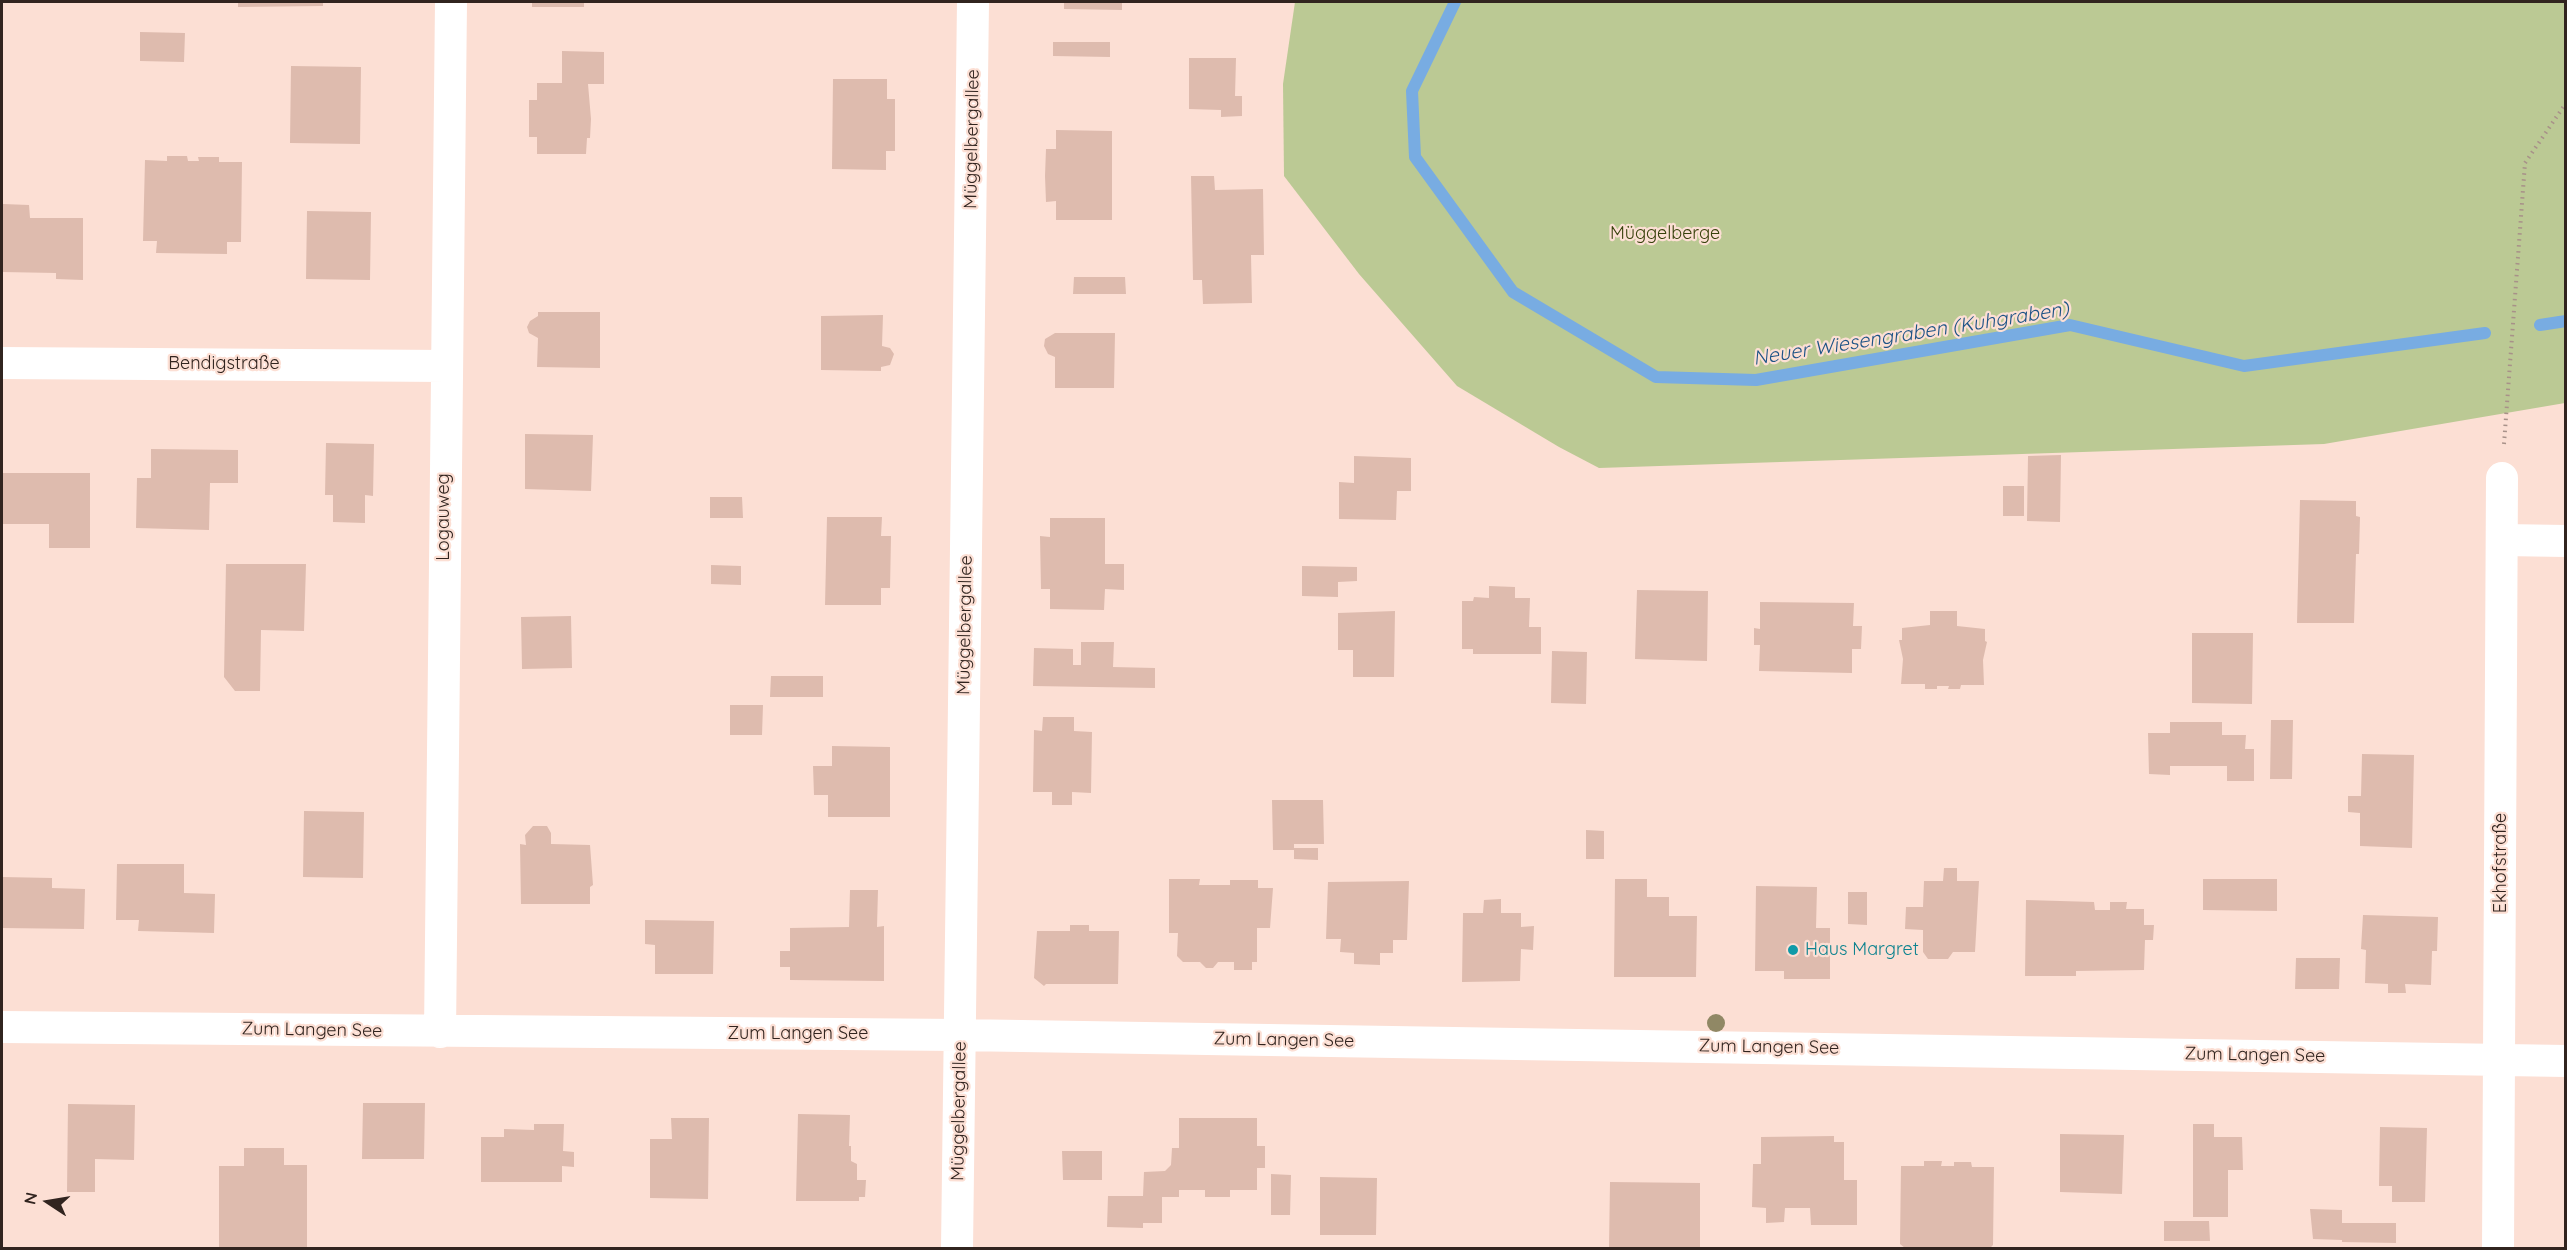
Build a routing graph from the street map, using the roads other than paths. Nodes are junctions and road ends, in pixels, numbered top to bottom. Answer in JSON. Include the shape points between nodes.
{"nodes":[{"id":1,"x":451,"y":2,"type":"edge"},
{"id":2,"x":974,"y":2,"type":"edge"},
{"id":3,"x":2,"y":363,"type":"edge"},
{"id":4,"x":446,"y":366,"type":"junction"},
{"id":5,"x":2502,"y":478,"type":"road end"},
{"id":6,"x":2503,"y":540,"type":"junction"},
{"id":7,"x":2565,"y":540,"type":"edge"},
{"id":8,"x":2,"y":1027,"type":"edge"},
{"id":9,"x":440,"y":1032,"type":"junction"},
{"id":10,"x":960,"y":1035,"type":"junction"},
{"id":11,"x":2500,"y":1060,"type":"junction"},
{"id":12,"x":2565,"y":1061,"type":"edge"},
{"id":13,"x":957,"y":1248,"type":"edge"},
{"id":14,"x":2498,"y":1248,"type":"edge"}],
"edges":[{"from":1,"to":4,"type":"street","name":"Logauweg"},
{"from":2,"to":10,"type":"street","name":"Müggelbergallee"},
{"from":3,"to":4,"type":"street","name":"Bendigstraße"},
{"from":4,"to":9,"type":"street","name":"Logauweg"},
{"from":5,"to":6,"type":"street","name":"Ekhofstraße"},
{"from":6,"to":7,"type":"street"},
{"from":6,"to":11,"type":"street","name":"Ekhofstraße"},
{"from":8,"to":9,"type":"street","name":"Zum Langen See"},
{"from":9,"to":10,"type":"street","name":"Zum Langen See"},
{"from":10,"to":11,"type":"street","name":"Zum Langen See"},
{"from":10,"to":13,"type":"street","name":"Müggelbergallee"},
{"from":11,"to":12,"type":"street","name":"Zum Langen See"},
{"from":11,"to":14,"type":"street","name":"Ekhofstraße"}]}
